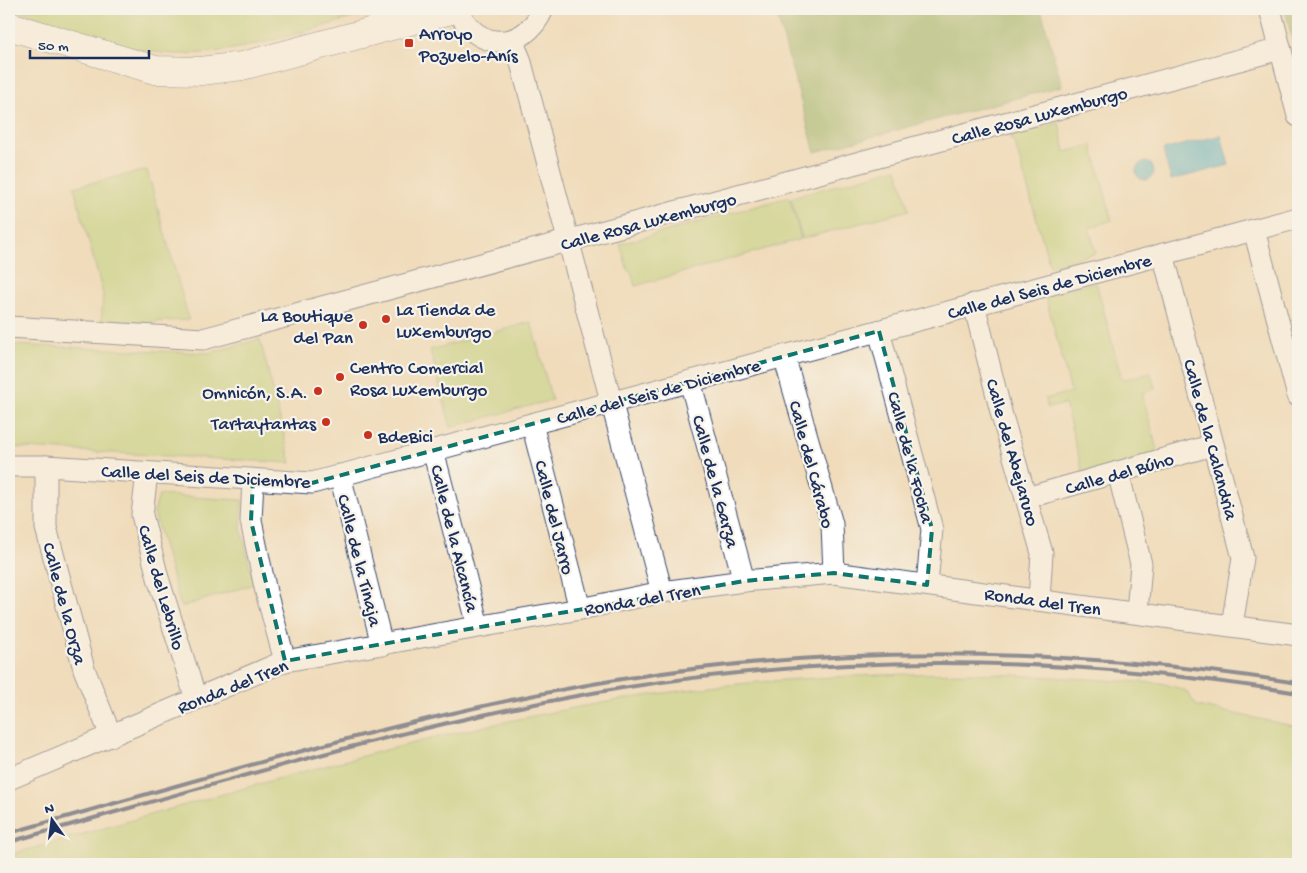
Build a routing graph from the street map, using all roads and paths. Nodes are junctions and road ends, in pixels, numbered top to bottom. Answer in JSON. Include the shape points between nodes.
{"nodes":[{"id":1,"x":456,"y":9,"type":"edge"},
{"id":2,"x":543,"y":9,"type":"edge"},
{"id":3,"x":1270,"y":9,"type":"edge"},
{"id":4,"x":9,"y":26,"type":"edge"},
{"id":5,"x":512,"y":40,"type":"junction"},
{"id":6,"x":1280,"y":49,"type":"junction"},
{"id":7,"x":1298,"y":116,"type":"edge"},
{"id":8,"x":1298,"y":218,"type":"edge"},
{"id":9,"x":1254,"y":230,"type":"junction"},
{"id":10,"x":568,"y":241,"type":"junction"},
{"id":11,"x":1164,"y":254,"type":"junction"},
{"id":12,"x":974,"y":304,"type":"junction"},
{"id":13,"x":9,"y":327,"type":"edge"},
{"id":14,"x":878,"y":331,"type":"junction"},
{"id":15,"x":784,"y":356,"type":"junction"},
{"id":16,"x":690,"y":381,"type":"junction"},
{"id":17,"x":1298,"y":396,"type":"edge"},
{"id":18,"x":611,"y":402,"type":"junction"},
{"id":19,"x":532,"y":424,"type":"junction"},
{"id":20,"x":1213,"y":445,"type":"junction"},
{"id":21,"x":433,"y":450,"type":"junction"},
{"id":22,"x":9,"y":466,"type":"edge"},
{"id":23,"x":46,"y":466,"type":"junction"},
{"id":24,"x":1118,"y":472,"type":"junction"},
{"id":25,"x":147,"y":473,"type":"junction"},
{"id":26,"x":340,"y":475,"type":"junction"},
{"id":27,"x":253,"y":480,"type":"junction"},
{"id":28,"x":1026,"y":498,"type":"junction"},
{"id":29,"x":834,"y":573,"type":"junction"},
{"id":30,"x":744,"y":581,"type":"junction"},
{"id":31,"x":927,"y":585,"type":"junction"},
{"id":32,"x":662,"y":592,"type":"junction"},
{"id":33,"x":1039,"y":600,"type":"junction"},
{"id":34,"x":580,"y":609,"type":"junction"},
{"id":35,"x":1137,"y":613,"type":"junction"},
{"id":36,"x":478,"y":626,"type":"junction"},
{"id":37,"x":1232,"y":626,"type":"junction"},
{"id":38,"x":1298,"y":634,"type":"edge"},
{"id":39,"x":382,"y":645,"type":"junction"},
{"id":40,"x":285,"y":661,"type":"junction"},
{"id":41,"x":196,"y":699,"type":"junction"},
{"id":42,"x":111,"y":736,"type":"junction"},
{"id":43,"x":9,"y":779,"type":"edge"}],
"edges":[{"from":1,"to":4,"type":"main road","via":[[242,66],[201,71],[155,70]]},
{"from":1,"to":5,"type":"street","via":[[470,29],[480,36],[490,40]]},
{"from":2,"to":5,"type":"street","via":[[531,29]]},
{"from":3,"to":6,"type":"street"},
{"from":5,"to":10,"type":"street","via":[[523,67]]},
{"from":6,"to":7,"type":"street"},
{"from":6,"to":10,"type":"street","name":"Calle Rosa Luxemburgo"},
{"from":8,"to":9,"type":"street","name":"Calle del Seis de Diciembre"},
{"from":9,"to":11,"type":"street","name":"Calle del Seis de Diciembre"},
{"from":9,"to":17,"type":"street"},
{"from":10,"to":13,"type":"street","name":"Calle Rosa Luxemburgo","via":[[203,339]]},
{"from":10,"to":18,"type":"street"},
{"from":11,"to":12,"type":"street","name":"Calle del Seis de Diciembre"},
{"from":11,"to":20,"type":"street","name":"Calle de la Calandria"},
{"from":12,"to":14,"type":"street","name":"Calle del Seis de Diciembre"},
{"from":12,"to":28,"type":"street","name":"Calle del Abejaruco"},
{"from":14,"to":15,"type":"street","name":"Calle del Seis de Diciembre"},
{"from":14,"to":31,"type":"street","name":"Calle de la Focha","via":[[932,529]]},
{"from":15,"to":16,"type":"street","name":"Calle del Seis de Diciembre"},
{"from":15,"to":29,"type":"street","name":"Calle del Cárabo","via":[[832,524]]},
{"from":16,"to":18,"type":"street","name":"Calle del Seis de Diciembre"},
{"from":16,"to":30,"type":"street","name":"Calle de la Garza"},
{"from":18,"to":19,"type":"street","name":"Calle del Seis de Diciembre"},
{"from":18,"to":32,"type":"street"},
{"from":19,"to":21,"type":"street","name":"Calle del Seis de Diciembre"},
{"from":19,"to":34,"type":"street","name":"Calle del Jarro"},
{"from":20,"to":24,"type":"street","name":"Calle del Búho"},
{"from":20,"to":37,"type":"street","name":"Calle de la Calandria","via":[[1243,558]]},
{"from":21,"to":26,"type":"street","name":"Calle del Seis de Diciembre"},
{"from":21,"to":36,"type":"street","name":"Calle de la Alcancía"},
{"from":22,"to":23,"type":"street","name":"Calle del Seis de Diciembre"},
{"from":23,"to":25,"type":"street","name":"Calle del Seis de Diciembre"},
{"from":23,"to":42,"type":"street","name":"Calle de la Orza","via":[[46,528],[84,669]]},
{"from":24,"to":28,"type":"street","name":"Calle del Búho"},
{"from":24,"to":35,"type":"street","via":[[1141,564]]},
{"from":25,"to":27,"type":"street","name":"Calle del Seis de Diciembre"},
{"from":25,"to":41,"type":"street","name":"Calle del Lebrillo","via":[[142,515]]},
{"from":26,"to":27,"type":"street","name":"Calle del Seis de Diciembre","via":[[312,483]]},
{"from":26,"to":39,"type":"street","name":"Calle de la Tinaja"},
{"from":27,"to":40,"type":"street","via":[[250,521]]},
{"from":28,"to":33,"type":"street","name":"Calle del Abejaruco","via":[[1042,553]]},
{"from":29,"to":30,"type":"street","name":"Ronda del Tren"},
{"from":29,"to":31,"type":"street","name":"Ronda del Tren"},
{"from":30,"to":32,"type":"street","name":"Ronda del Tren"},
{"from":31,"to":33,"type":"street","name":"Ronda del Tren"},
{"from":32,"to":34,"type":"street","name":"Ronda del Tren"},
{"from":33,"to":35,"type":"street","name":"Ronda del Tren"},
{"from":34,"to":36,"type":"street","name":"Ronda del Tren"},
{"from":35,"to":37,"type":"street","name":"Ronda del Tren"},
{"from":36,"to":39,"type":"street","name":"Ronda del Tren"},
{"from":37,"to":38,"type":"street","name":"Ronda del Tren"},
{"from":39,"to":40,"type":"street","name":"Ronda del Tren"},
{"from":40,"to":41,"type":"street","name":"Ronda del Tren"},
{"from":41,"to":42,"type":"street","name":"Ronda del Tren"},
{"from":42,"to":43,"type":"street","name":"Ronda del Tren"}]}
